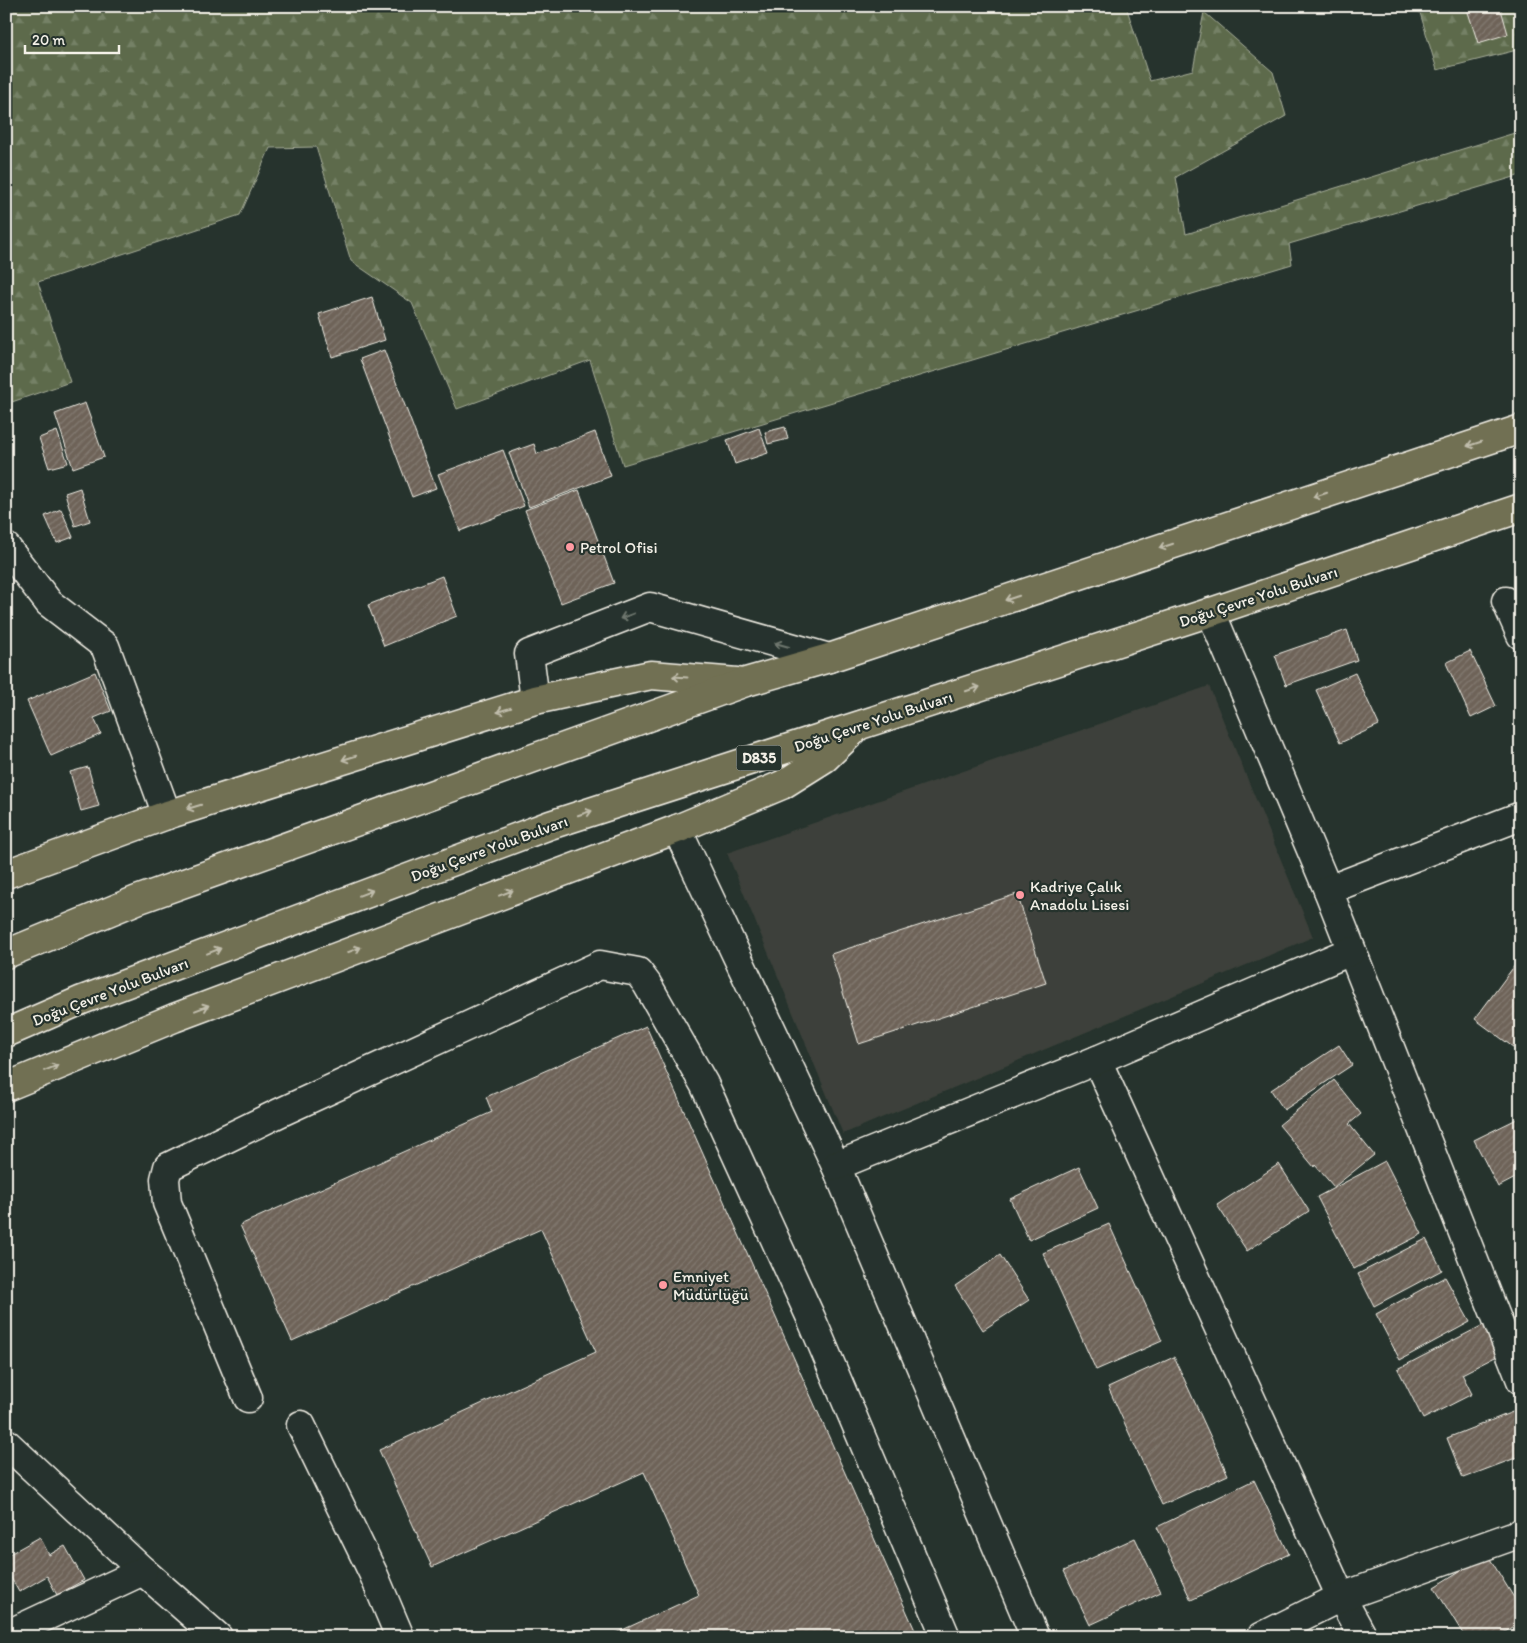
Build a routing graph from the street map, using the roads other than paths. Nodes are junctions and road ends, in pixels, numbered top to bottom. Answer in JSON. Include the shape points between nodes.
{"nodes":[{"id":1,"x":1521,"y":429,"type":"edge"},
{"id":2,"x":1521,"y":508,"type":"edge"},
{"id":3,"x":6,"y":547,"type":"edge"},
{"id":4,"x":1506,"y":601,"type":"dead end"},
{"id":5,"x":1211,"y":612,"type":"junction"},
{"id":6,"x":1521,"y":635,"type":"edge"},
{"id":7,"x":829,"y":658,"type":"junction"},
{"id":8,"x":746,"y":682,"type":"junction"},
{"id":9,"x":535,"y":700,"type":"junction"},
{"id":10,"x":860,"y":725,"type":"junction"},
{"id":11,"x":167,"y":815,"type":"junction"},
{"id":12,"x":1521,"y":816,"type":"edge"},
{"id":13,"x":677,"y":829,"type":"junction"},
{"id":14,"x":6,"y":874,"type":"edge"},
{"id":15,"x":1328,"y":890,"type":"junction"},
{"id":16,"x":1351,"y":951,"type":"junction"},
{"id":17,"x":6,"y":954,"type":"edge"},
{"id":18,"x":6,"y":1033,"type":"edge"},
{"id":19,"x":1097,"y":1060,"type":"junction"},
{"id":20,"x":6,"y":1087,"type":"edge"},
{"id":21,"x":836,"y":1166,"type":"junction"},
{"id":22,"x":1521,"y":1380,"type":"edge"},
{"id":23,"x":248,"y":1398,"type":"dead end"},
{"id":24,"x":301,"y":1425,"type":"dead end"},
{"id":25,"x":6,"y":1443,"type":"edge"},
{"id":26,"x":1521,"y":1533,"type":"edge"},
{"id":27,"x":143,"y":1571,"type":"junction"},
{"id":28,"x":1341,"y":1597,"type":"junction"},
{"id":29,"x":6,"y":1635,"type":"edge"},
{"id":30,"x":218,"y":1637,"type":"edge"},
{"id":31,"x":400,"y":1637,"type":"edge"},
{"id":32,"x":946,"y":1637,"type":"edge"},
{"id":33,"x":1035,"y":1637,"type":"edge"},
{"id":34,"x":1260,"y":1637,"type":"edge"},
{"id":35,"x":1363,"y":1637,"type":"edge"}],
"edges":[{"from":1,"to":7,"type":"highway","one_way":true},
{"from":2,"to":5,"type":"highway","name":"Doğu Çevre Yolu Bulvarı","number":"D835"},
{"from":3,"to":11,"type":"street","via":[[49,603],[105,646]]},
{"from":4,"to":6,"type":"street"},
{"from":10,"to":5,"type":"highway","name":"Doğu Çevre Yolu Bulvarı","number":"D835","one_way":true},
{"from":5,"to":15,"type":"street"},
{"from":7,"to":8,"type":"highway"},
{"from":7,"to":9,"type":"street","one_way":true,"via":[[650,607],[529,654]]},
{"from":8,"to":9,"type":"highway","one_way":true,"via":[[651,675]]},
{"from":8,"to":17,"type":"highway","via":[[137,900]]},
{"from":9,"to":11,"type":"highway","one_way":true},
{"from":10,"to":13,"type":"highway","via":[[826,758],[782,785]]},
{"from":18,"to":10,"type":"highway","name":"Doğu Çevre Yolu Bulvarı","number":"D835","one_way":true,"via":[[91,997],[550,825]]},
{"from":11,"to":14,"type":"highway"},
{"from":12,"to":15,"type":"street"},
{"from":20,"to":13,"type":"highway","one_way":true,"via":[[174,1018]]},
{"from":13,"to":21,"type":"street"},
{"from":15,"to":16,"type":"street"},
{"from":16,"to":19,"type":"street"},
{"from":16,"to":22,"type":"street"},
{"from":19,"to":21,"type":"street"},
{"from":19,"to":28,"type":"street"},
{"from":21,"to":33,"type":"street"},
{"from":23,"to":32,"type":"street","via":[[167,1203],[165,1179],[168,1167],[600,965],[638,972],[704,1084],[811,1318]]},
{"from":24,"to":31,"type":"street","via":[[373,1573]]},
{"from":25,"to":27,"type":"street"},
{"from":26,"to":28,"type":"street"},
{"from":27,"to":29,"type":"street"},
{"from":27,"to":30,"type":"street"},
{"from":28,"to":34,"type":"street"},
{"from":28,"to":35,"type":"street"}]}
